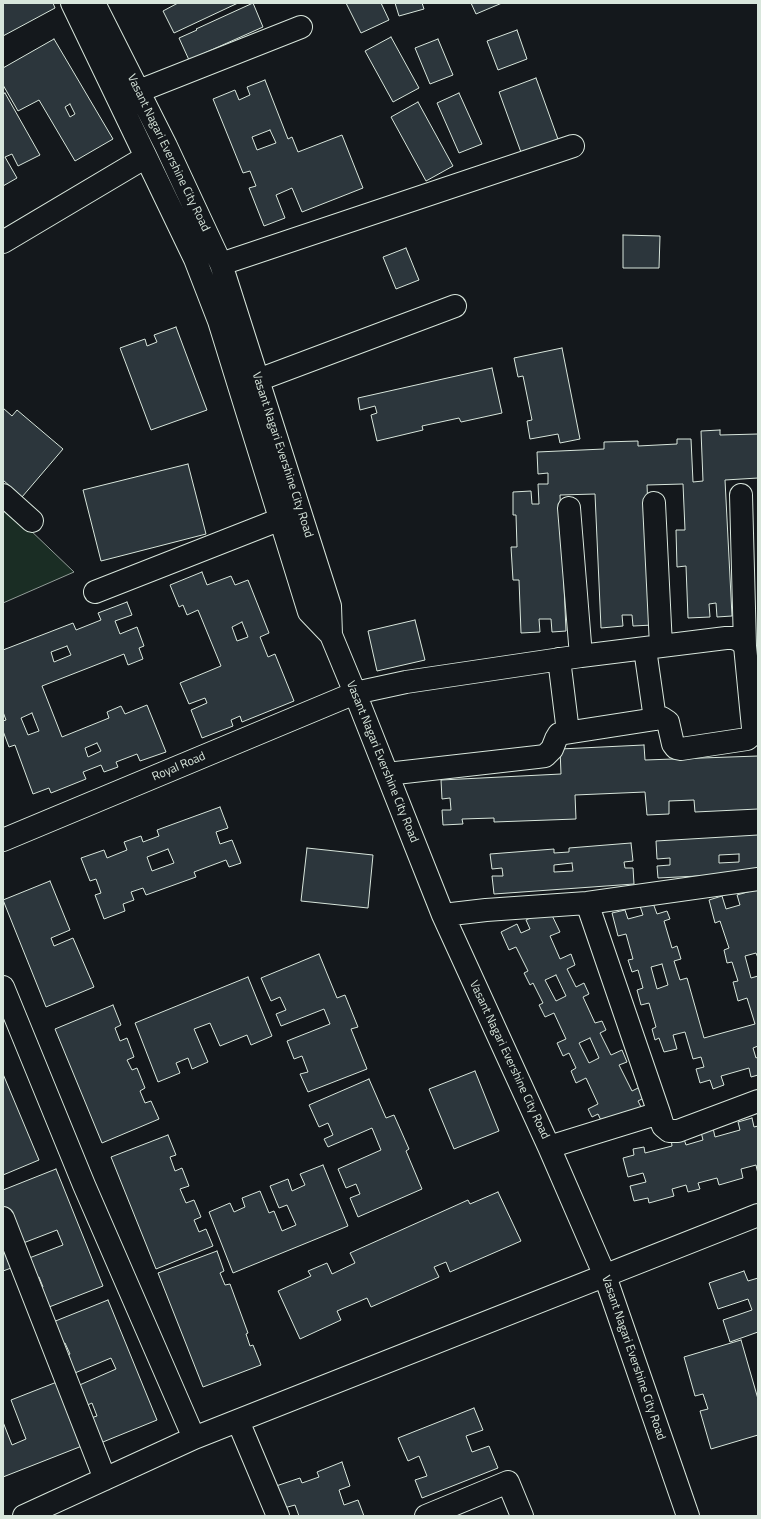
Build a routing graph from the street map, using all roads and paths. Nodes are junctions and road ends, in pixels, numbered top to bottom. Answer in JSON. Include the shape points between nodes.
{"nodes":[{"id":1,"x":72,"y":3,"type":"edge"},
{"id":2,"x":94,"y":3,"type":"edge"},
{"id":3,"x":301,"y":27,"type":"dead end"},
{"id":4,"x":139,"y":91,"type":"junction"},
{"id":5,"x":573,"y":146,"type":"dead end"},
{"id":6,"x":146,"y":158,"type":"junction"},
{"id":7,"x":3,"y":242,"type":"edge"},
{"id":8,"x":221,"y":264,"type":"junction"},
{"id":9,"x":455,"y":306,"type":"dead end"},
{"id":10,"x":258,"y":380,"type":"junction"},
{"id":11,"x":3,"y":495,"type":"edge"},
{"id":12,"x":741,"y":495,"type":"dead end"},
{"id":13,"x":654,"y":503,"type":"dead end"},
{"id":14,"x":570,"y":508,"type":"dead end"},
{"id":15,"x":281,"y":519,"type":"junction"},
{"id":16,"x":32,"y":521,"type":"dead end"},
{"id":17,"x":95,"y":592,"type":"dead end"},
{"id":18,"x":331,"y":635,"type":"junction"},
{"id":19,"x":745,"y":646,"type":"junction"},
{"id":20,"x":653,"y":648,"type":"junction"},
{"id":21,"x":581,"y":656,"type":"junction"},
{"id":22,"x":559,"y":659,"type":"junction"},
{"id":23,"x":355,"y":693,"type":"junction"},
{"id":24,"x":655,"y":719,"type":"junction"},
{"id":25,"x":568,"y":732,"type":"junction"},
{"id":26,"x":388,"y":774,"type":"junction"},
{"id":27,"x":3,"y":840,"type":"edge"},
{"id":28,"x":758,"y":879,"type":"edge"},
{"id":29,"x":587,"y":903,"type":"junction"},
{"id":30,"x":443,"y":915,"type":"junction"},
{"id":31,"x":3,"y":986,"type":"edge"},
{"id":32,"x":758,"y":1101,"type":"edge"},
{"id":33,"x":658,"y":1113,"type":"junction"},
{"id":34,"x":549,"y":1147,"type":"junction"},
{"id":35,"x":758,"y":1215,"type":"edge"},
{"id":36,"x":3,"y":1218,"type":"edge"},
{"id":37,"x":606,"y":1276,"type":"junction"},
{"id":38,"x":238,"y":1421,"type":"junction"},
{"id":39,"x":194,"y":1438,"type":"junction"},
{"id":40,"x":105,"y":1479,"type":"junction"},
{"id":41,"x":24,"y":1516,"type":"edge"},
{"id":42,"x":278,"y":1516,"type":"edge"},
{"id":43,"x":426,"y":1516,"type":"edge"},
{"id":44,"x":522,"y":1516,"type":"edge"},
{"id":45,"x":688,"y":1516,"type":"edge"}],
"edges":[{"from":1,"to":6,"type":"street"},
{"from":2,"to":4,"type":"street","name":"Vasant Nagari Evershine City Road"},
{"from":3,"to":4,"type":"street"},
{"from":4,"to":8,"type":"street","name":"Vasant Nagari Evershine City Road"},
{"from":5,"to":8,"type":"street"},
{"from":6,"to":7,"type":"street"},
{"from":6,"to":15,"type":"street","via":[[195,259],[219,321]]},
{"from":8,"to":10,"type":"street","name":"Vasant Nagari Evershine City Road"},
{"from":9,"to":10,"type":"street"},
{"from":10,"to":18,"type":"street","name":"Vasant Nagari Evershine City Road","via":[[330,606]]},
{"from":11,"to":16,"type":"street"},
{"from":12,"to":19,"type":"street"},
{"from":13,"to":20,"type":"street"},
{"from":14,"to":21,"type":"street"},
{"from":15,"to":17,"type":"street"},
{"from":15,"to":18,"type":"street","via":[[309,612]]},
{"from":18,"to":23,"type":"street","name":"Vasant Nagari Evershine City Road"},
{"from":19,"to":20,"type":"street","name":"Royal Road","via":[[739,640],[726,638]]},
{"from":19,"to":24,"type":"street","via":[[753,728],[751,737],[681,749],[673,744],[668,722],[662,718]]},
{"from":20,"to":21,"type":"street","name":"Royal Road"},
{"from":20,"to":24,"type":"street"},
{"from":21,"to":22,"type":"street","name":"Royal Road"},
{"from":22,"to":23,"type":"street","name":"Royal Road","via":[[406,682]]},
{"from":22,"to":25,"type":"street"},
{"from":23,"to":26,"type":"street","name":"Vasant Nagari Evershine City Road"},
{"from":23,"to":27,"type":"street","name":"Royal Road"},
{"from":24,"to":25,"type":"street"},
{"from":25,"to":26,"type":"street","via":[[559,734],[552,749],[545,756]]},
{"from":26,"to":30,"type":"street","name":"Vasant Nagari Evershine City Road"},
{"from":28,"to":29,"type":"street"},
{"from":29,"to":30,"type":"street"},
{"from":29,"to":33,"type":"street"},
{"from":30,"to":34,"type":"street","name":"Vasant Nagari Evershine City Road"},
{"from":31,"to":39,"type":"street","via":[[84,1185]]},
{"from":32,"to":33,"type":"street","via":[[678,1131],[669,1131],[663,1126]]},
{"from":33,"to":34,"type":"street"},
{"from":34,"to":37,"type":"street","name":"Vasant Nagari Evershine City Road"},
{"from":35,"to":37,"type":"street"},
{"from":36,"to":40,"type":"street"},
{"from":37,"to":38,"type":"street"},
{"from":37,"to":45,"type":"street","name":"Vasant Nagari Evershine City Road"},
{"from":38,"to":39,"type":"street"},
{"from":38,"to":42,"type":"street"},
{"from":39,"to":40,"type":"street"},
{"from":40,"to":41,"type":"street"},
{"from":43,"to":44,"type":"street","via":[[508,1482]]}]}
